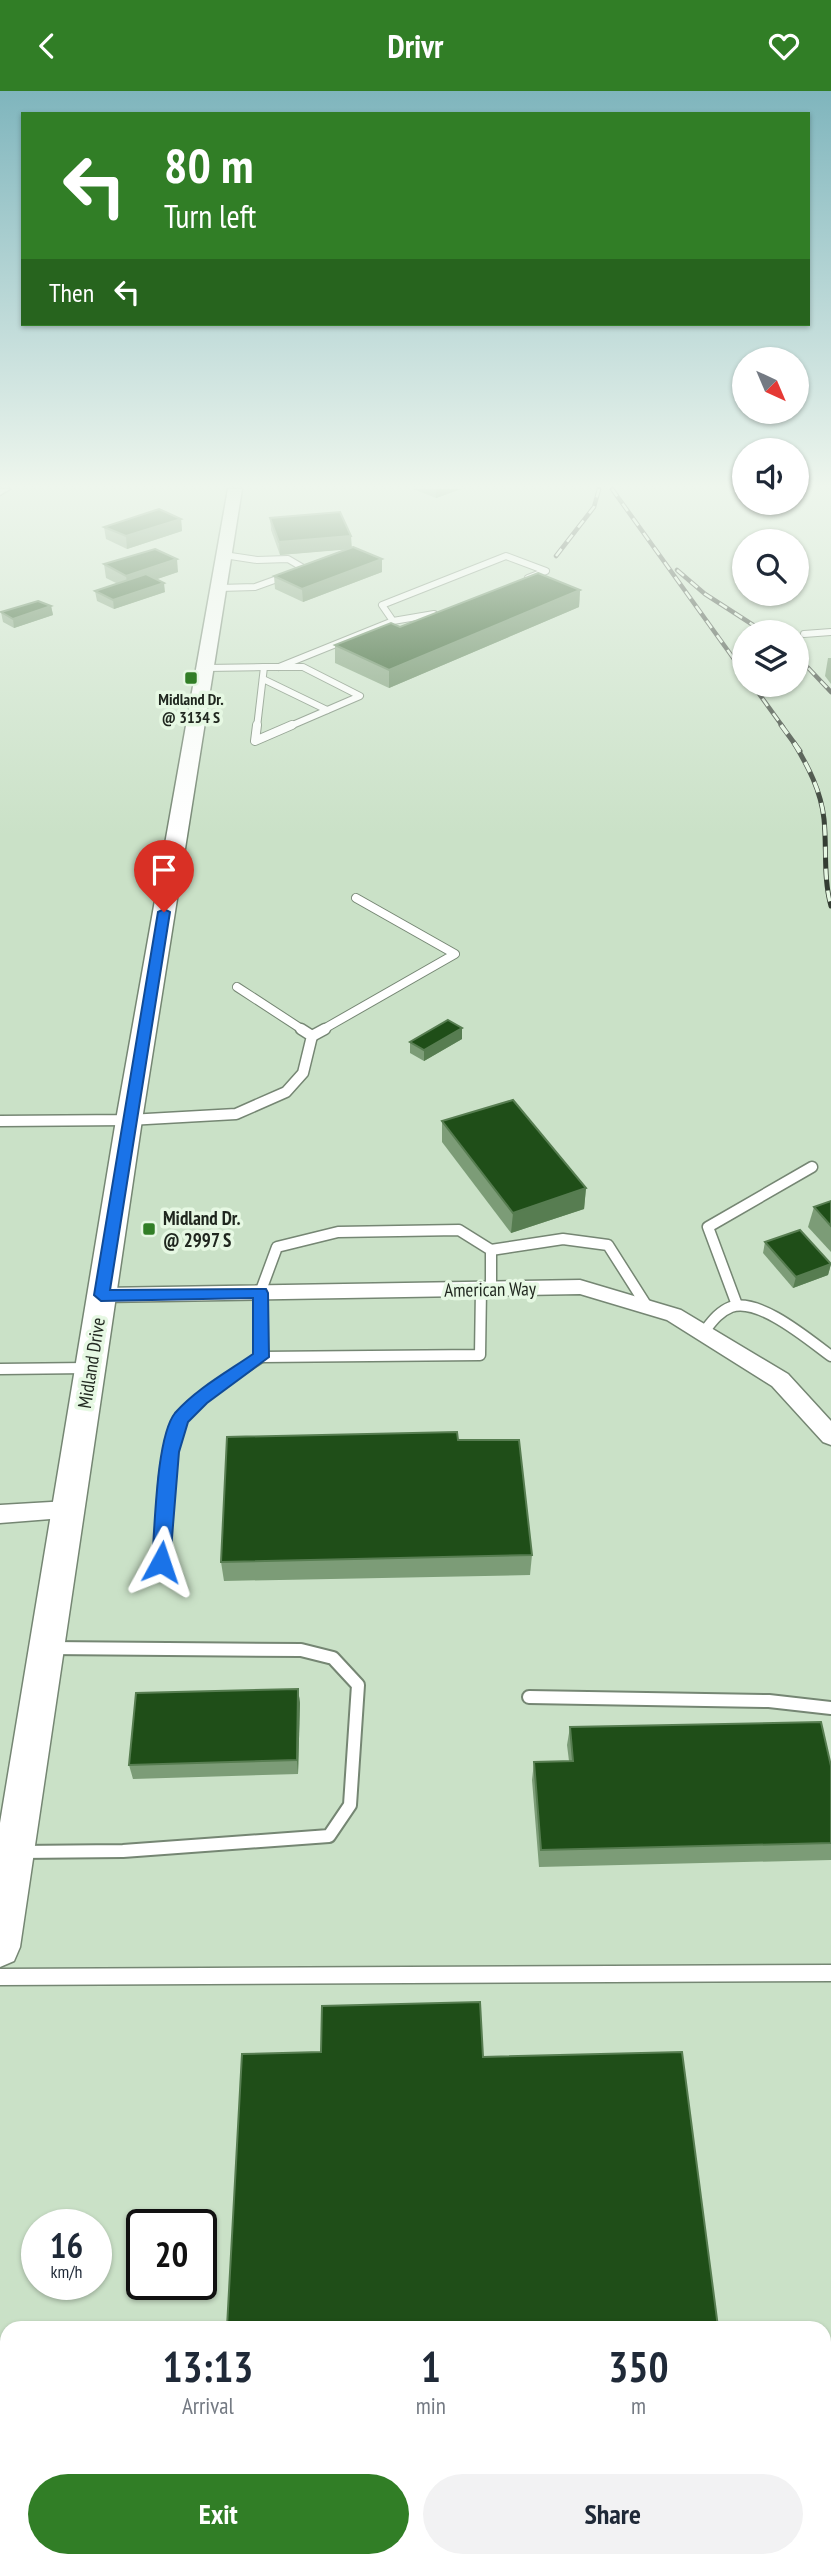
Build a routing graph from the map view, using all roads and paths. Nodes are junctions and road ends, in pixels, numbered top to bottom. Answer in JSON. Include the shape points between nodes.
{"nodes":[{"id":1,"x":216,"y":604,"type":"edge"},
{"id":2,"x":383,"y":604,"type":"edge"},
{"id":3,"x":439,"y":613,"type":"edge"},
{"id":4,"x":393,"y":621,"type":"junction"},
{"id":5,"x":831,"y":632,"type":"edge"},
{"id":6,"x":809,"y":634,"type":"edge"},
{"id":7,"x":264,"y":667,"type":"junction"},
{"id":8,"x":279,"y":667,"type":"junction"},
{"id":9,"x":205,"y":668,"type":"junction"},
{"id":10,"x":263,"y":678,"type":"junction"},
{"id":11,"x":327,"y":710,"type":"junction"},
{"id":12,"x":356,"y":898,"type":"dead end"},
{"id":13,"x":237,"y":987,"type":"dead end"},
{"id":14,"x":312,"y":1037,"type":"junction"},
{"id":15,"x":129,"y":1120,"type":"junction"},
{"id":16,"x":0,"y":1121,"type":"edge"},
{"id":17,"x":812,"y":1167,"type":"dead end"},
{"id":18,"x":491,"y":1250,"type":"junction"},
{"id":19,"x":486,"y":1289,"type":"junction"},
{"id":20,"x":260,"y":1293,"type":"junction"},
{"id":21,"x":101,"y":1295,"type":"junction"},
{"id":22,"x":737,"y":1305,"type":"junction"},
{"id":23,"x":648,"y":1307,"type":"junction"},
{"id":24,"x":703,"y":1333,"type":"junction"},
{"id":25,"x":831,"y":1356,"type":"edge"},
{"id":26,"x":261,"y":1357,"type":"junction"},
{"id":27,"x":90,"y":1368,"type":"junction"},
{"id":28,"x":0,"y":1369,"type":"edge"},
{"id":29,"x":831,"y":1436,"type":"edge"},
{"id":30,"x":68,"y":1510,"type":"junction"},
{"id":31,"x":0,"y":1514,"type":"edge"},
{"id":32,"x":161,"y":1562,"type":"dead end"},
{"id":33,"x":47,"y":1649,"type":"junction"},
{"id":34,"x":529,"y":1696,"type":"dead end"},
{"id":35,"x":831,"y":1708,"type":"edge"},
{"id":36,"x":15,"y":1852,"type":"junction"},
{"id":37,"x":0,"y":1947,"type":"edge"},
{"id":38,"x":831,"y":1973,"type":"edge"},
{"id":39,"x":0,"y":1977,"type":"edge"}],
"edges":[{"from":1,"to":9,"type":"street","name":"Midland Drive"},
{"from":2,"to":4,"type":"lane"},
{"from":3,"to":4,"type":"lane"},
{"from":4,"to":8,"type":"lane"},
{"from":5,"to":6,"type":"lane"},
{"from":7,"to":8,"type":"lane"},
{"from":7,"to":9,"type":"lane"},
{"from":7,"to":10,"type":"lane"},
{"from":8,"to":11,"type":"lane","via":[[303,667],[360,696]]},
{"from":9,"to":15,"type":"street","name":"Midland Drive"},
{"from":10,"to":11,"type":"lane"},
{"from":10,"to":11,"type":"lane","via":[[255,741]]},
{"from":12,"to":14,"type":"lane","via":[[455,954]]},
{"from":13,"to":14,"type":"lane"},
{"from":14,"to":15,"type":"lane","via":[[303,1073],[286,1092],[236,1114]]},
{"from":15,"to":16,"type":"lane"},
{"from":15,"to":21,"type":"street","name":"Midland Drive"},
{"from":17,"to":22,"type":"lane","via":[[708,1227]]},
{"from":18,"to":19,"type":"lane"},
{"from":18,"to":20,"type":"lane","via":[[459,1230],[338,1232],[277,1247]]},
{"from":18,"to":23,"type":"lane","via":[[563,1239],[608,1245]]},
{"from":19,"to":20,"type":"street","name":"American Way"},
{"from":19,"to":23,"type":"street","name":"American Way","via":[[580,1287]]},
{"from":19,"to":26,"type":"lane","via":[[480,1355]]},
{"from":20,"to":21,"type":"street","name":"American Way"},
{"from":20,"to":26,"type":"lane"},
{"from":21,"to":27,"type":"street","name":"Midland Drive"},
{"from":22,"to":24,"type":"lane","via":[[722,1311]]},
{"from":22,"to":25,"type":"lane","via":[[759,1308]]},
{"from":23,"to":24,"type":"street","name":"American Way","via":[[674,1315]]},
{"from":24,"to":29,"type":"street","name":"American Way","via":[[780,1380]]},
{"from":26,"to":32,"type":"lane","via":[[180,1419],[170,1452]]},
{"from":27,"to":28,"type":"lane"},
{"from":27,"to":30,"type":"street","name":"Midland Drive"},
{"from":30,"to":31,"type":"street"},
{"from":30,"to":33,"type":"street","name":"Midland Drive"},
{"from":33,"to":36,"type":"street","name":"Midland Drive"},
{"from":33,"to":36,"type":"lane","via":[[301,1650],[333,1658],[358,1685],[350,1805],[329,1836],[124,1851]]},
{"from":34,"to":35,"type":"lane","via":[[769,1701]]},
{"from":36,"to":37,"type":"street","name":"Midland Drive"},
{"from":38,"to":39,"type":"lane"}]}
